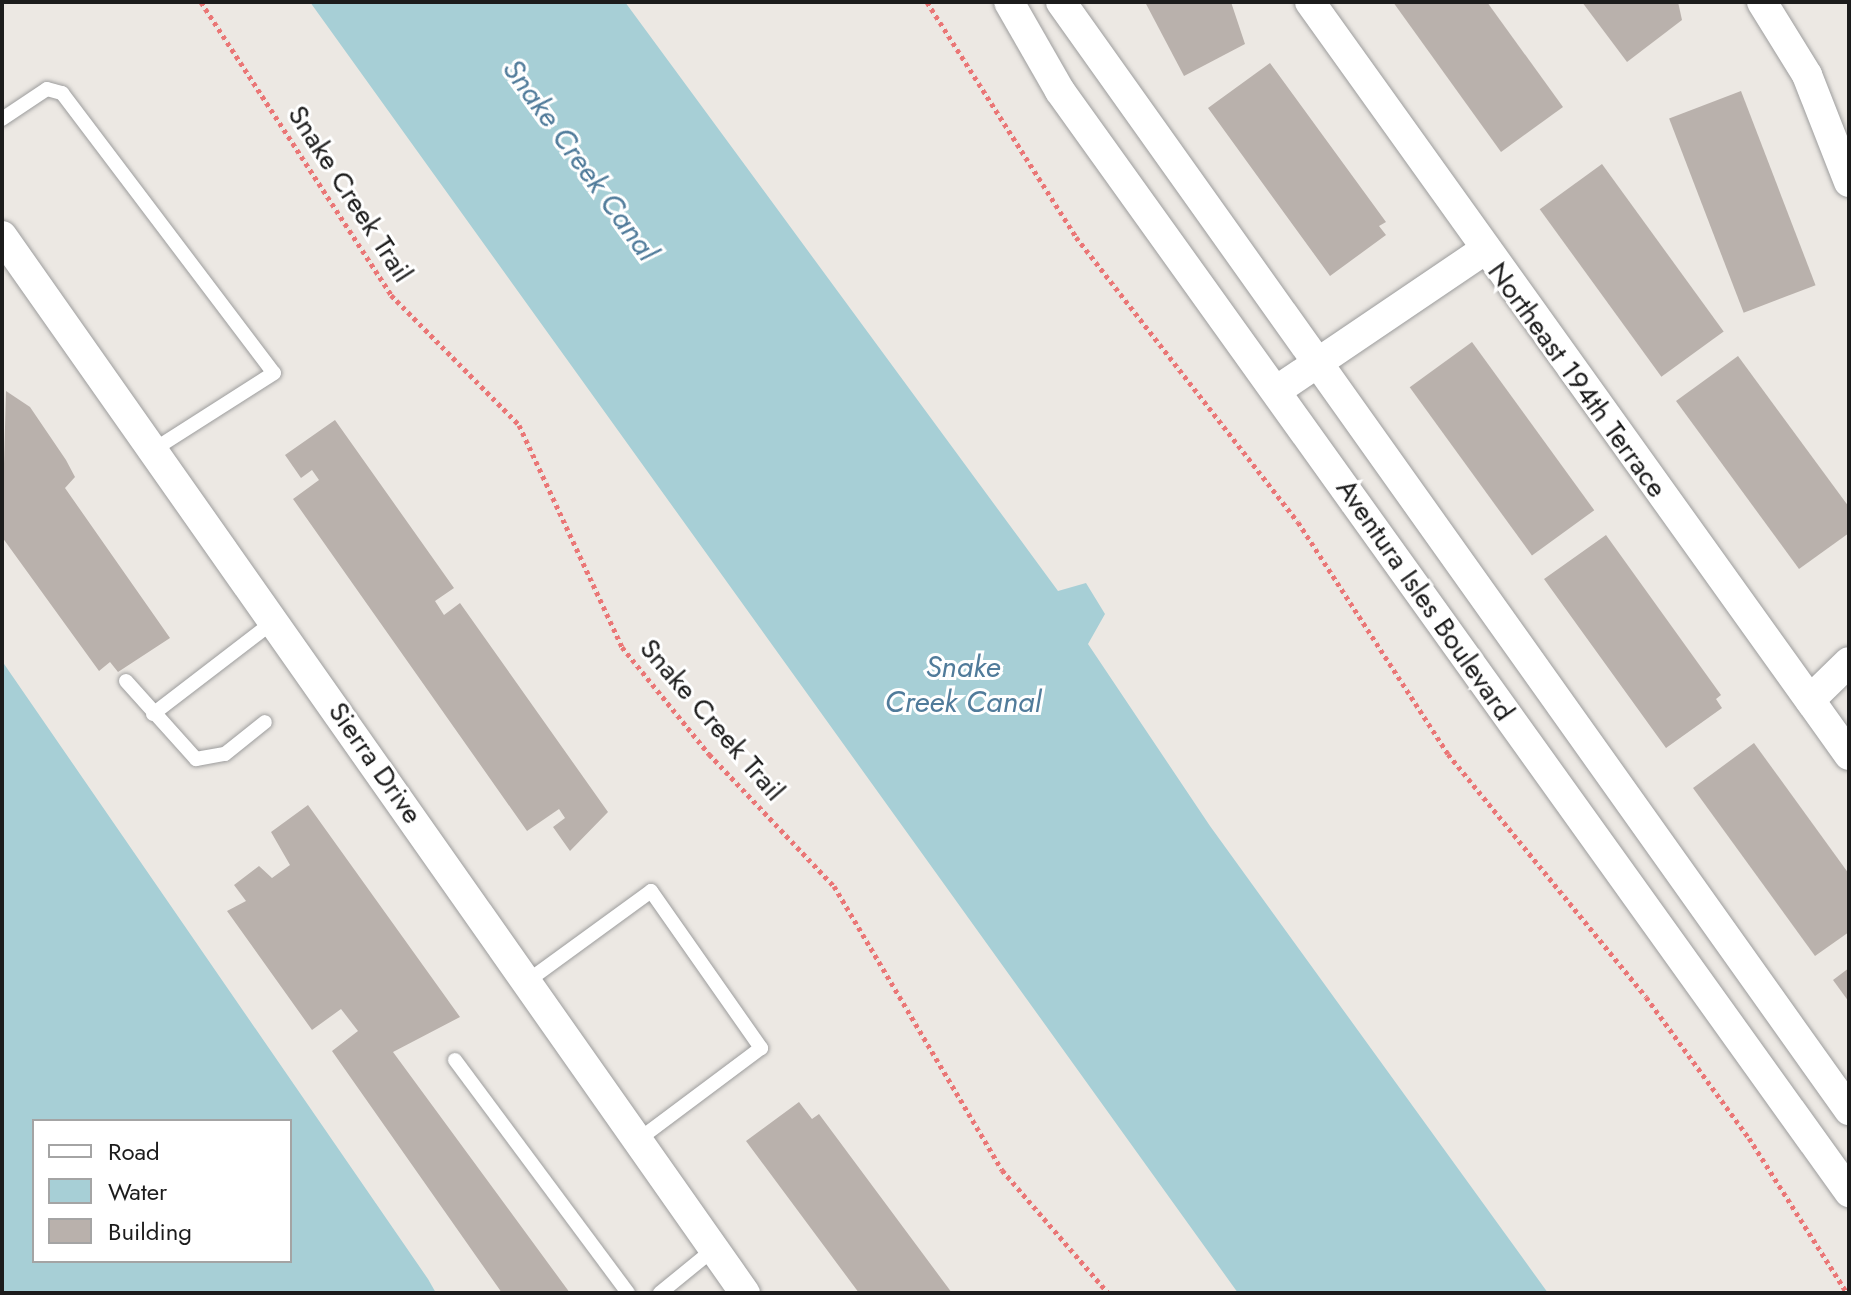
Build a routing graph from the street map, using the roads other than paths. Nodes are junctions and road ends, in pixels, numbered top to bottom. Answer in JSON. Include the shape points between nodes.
{"nodes":[{"id":1,"x":1009,"y":2,"type":"edge"},
{"id":2,"x":1061,"y":2,"type":"edge"},
{"id":3,"x":1310,"y":2,"type":"edge"},
{"id":4,"x":1762,"y":2,"type":"edge"},
{"id":5,"x":2,"y":119,"type":"edge"},
{"id":6,"x":1849,"y":182,"type":"edge"},
{"id":7,"x":2,"y":236,"type":"edge"},
{"id":8,"x":1483,"y":251,"type":"junction"},
{"id":9,"x":1313,"y":366,"type":"junction"},
{"id":10,"x":1276,"y":391,"type":"junction"},
{"id":11,"x":153,"y":450,"type":"junction"},
{"id":12,"x":274,"y":621,"type":"junction"},
{"id":13,"x":1849,"y":662,"type":"edge"},
{"id":14,"x":126,"y":681,"type":"dead end"},
{"id":15,"x":1810,"y":700,"type":"junction"},
{"id":16,"x":153,"y":714,"type":"junction"},
{"id":17,"x":265,"y":722,"type":"dead end"},
{"id":18,"x":1849,"y":755,"type":"edge"},
{"id":19,"x":529,"y":980,"type":"junction"},
{"id":20,"x":455,"y":1060,"type":"dead end"},
{"id":21,"x":1849,"y":1110,"type":"edge"},
{"id":22,"x":638,"y":1140,"type":"junction"},
{"id":23,"x":1849,"y":1192,"type":"edge"},
{"id":24,"x":714,"y":1249,"type":"junction"},
{"id":25,"x":628,"y":1293,"type":"edge"},
{"id":26,"x":660,"y":1293,"type":"edge"},
{"id":27,"x":745,"y":1293,"type":"edge"}],
"edges":[{"from":1,"to":10,"type":"street","name":"Aventura Isles Boulevard","via":[[1060,91]]},
{"from":2,"to":9,"type":"street","name":"Aventura Isles Boulevard"},
{"from":3,"to":8,"type":"street","name":"Northeast 194th Terrace"},
{"from":4,"to":6,"type":"street","via":[[1807,75]]},
{"from":5,"to":11,"type":"lane","via":[[47,89],[62,93],[274,373]]},
{"from":7,"to":11,"type":"street","name":"Sierra Drive"},
{"from":8,"to":9,"type":"street"},
{"from":8,"to":15,"type":"street","name":"Northeast 194th Terrace"},
{"from":9,"to":10,"type":"street"},
{"from":9,"to":21,"type":"street","name":"Aventura Isles Boulevard"},
{"from":10,"to":23,"type":"street","name":"Aventura Isles Boulevard"},
{"from":11,"to":12,"type":"street","name":"Sierra Drive"},
{"from":12,"to":16,"type":"lane"},
{"from":12,"to":19,"type":"street","name":"Sierra Drive"},
{"from":13,"to":15,"type":"street"},
{"from":14,"to":16,"type":"lane"},
{"from":15,"to":18,"type":"street","name":"Northeast 194th Terrace"},
{"from":16,"to":17,"type":"lane","via":[[196,759],[225,754]]},
{"from":19,"to":22,"type":"street","name":"Sierra Drive"},
{"from":19,"to":22,"type":"lane","via":[[651,891],[761,1048]]},
{"from":20,"to":25,"type":"lane"},
{"from":22,"to":24,"type":"street","name":"Sierra Drive"},
{"from":24,"to":26,"type":"lane"},
{"from":24,"to":27,"type":"street","name":"Sierra Drive"}]}
